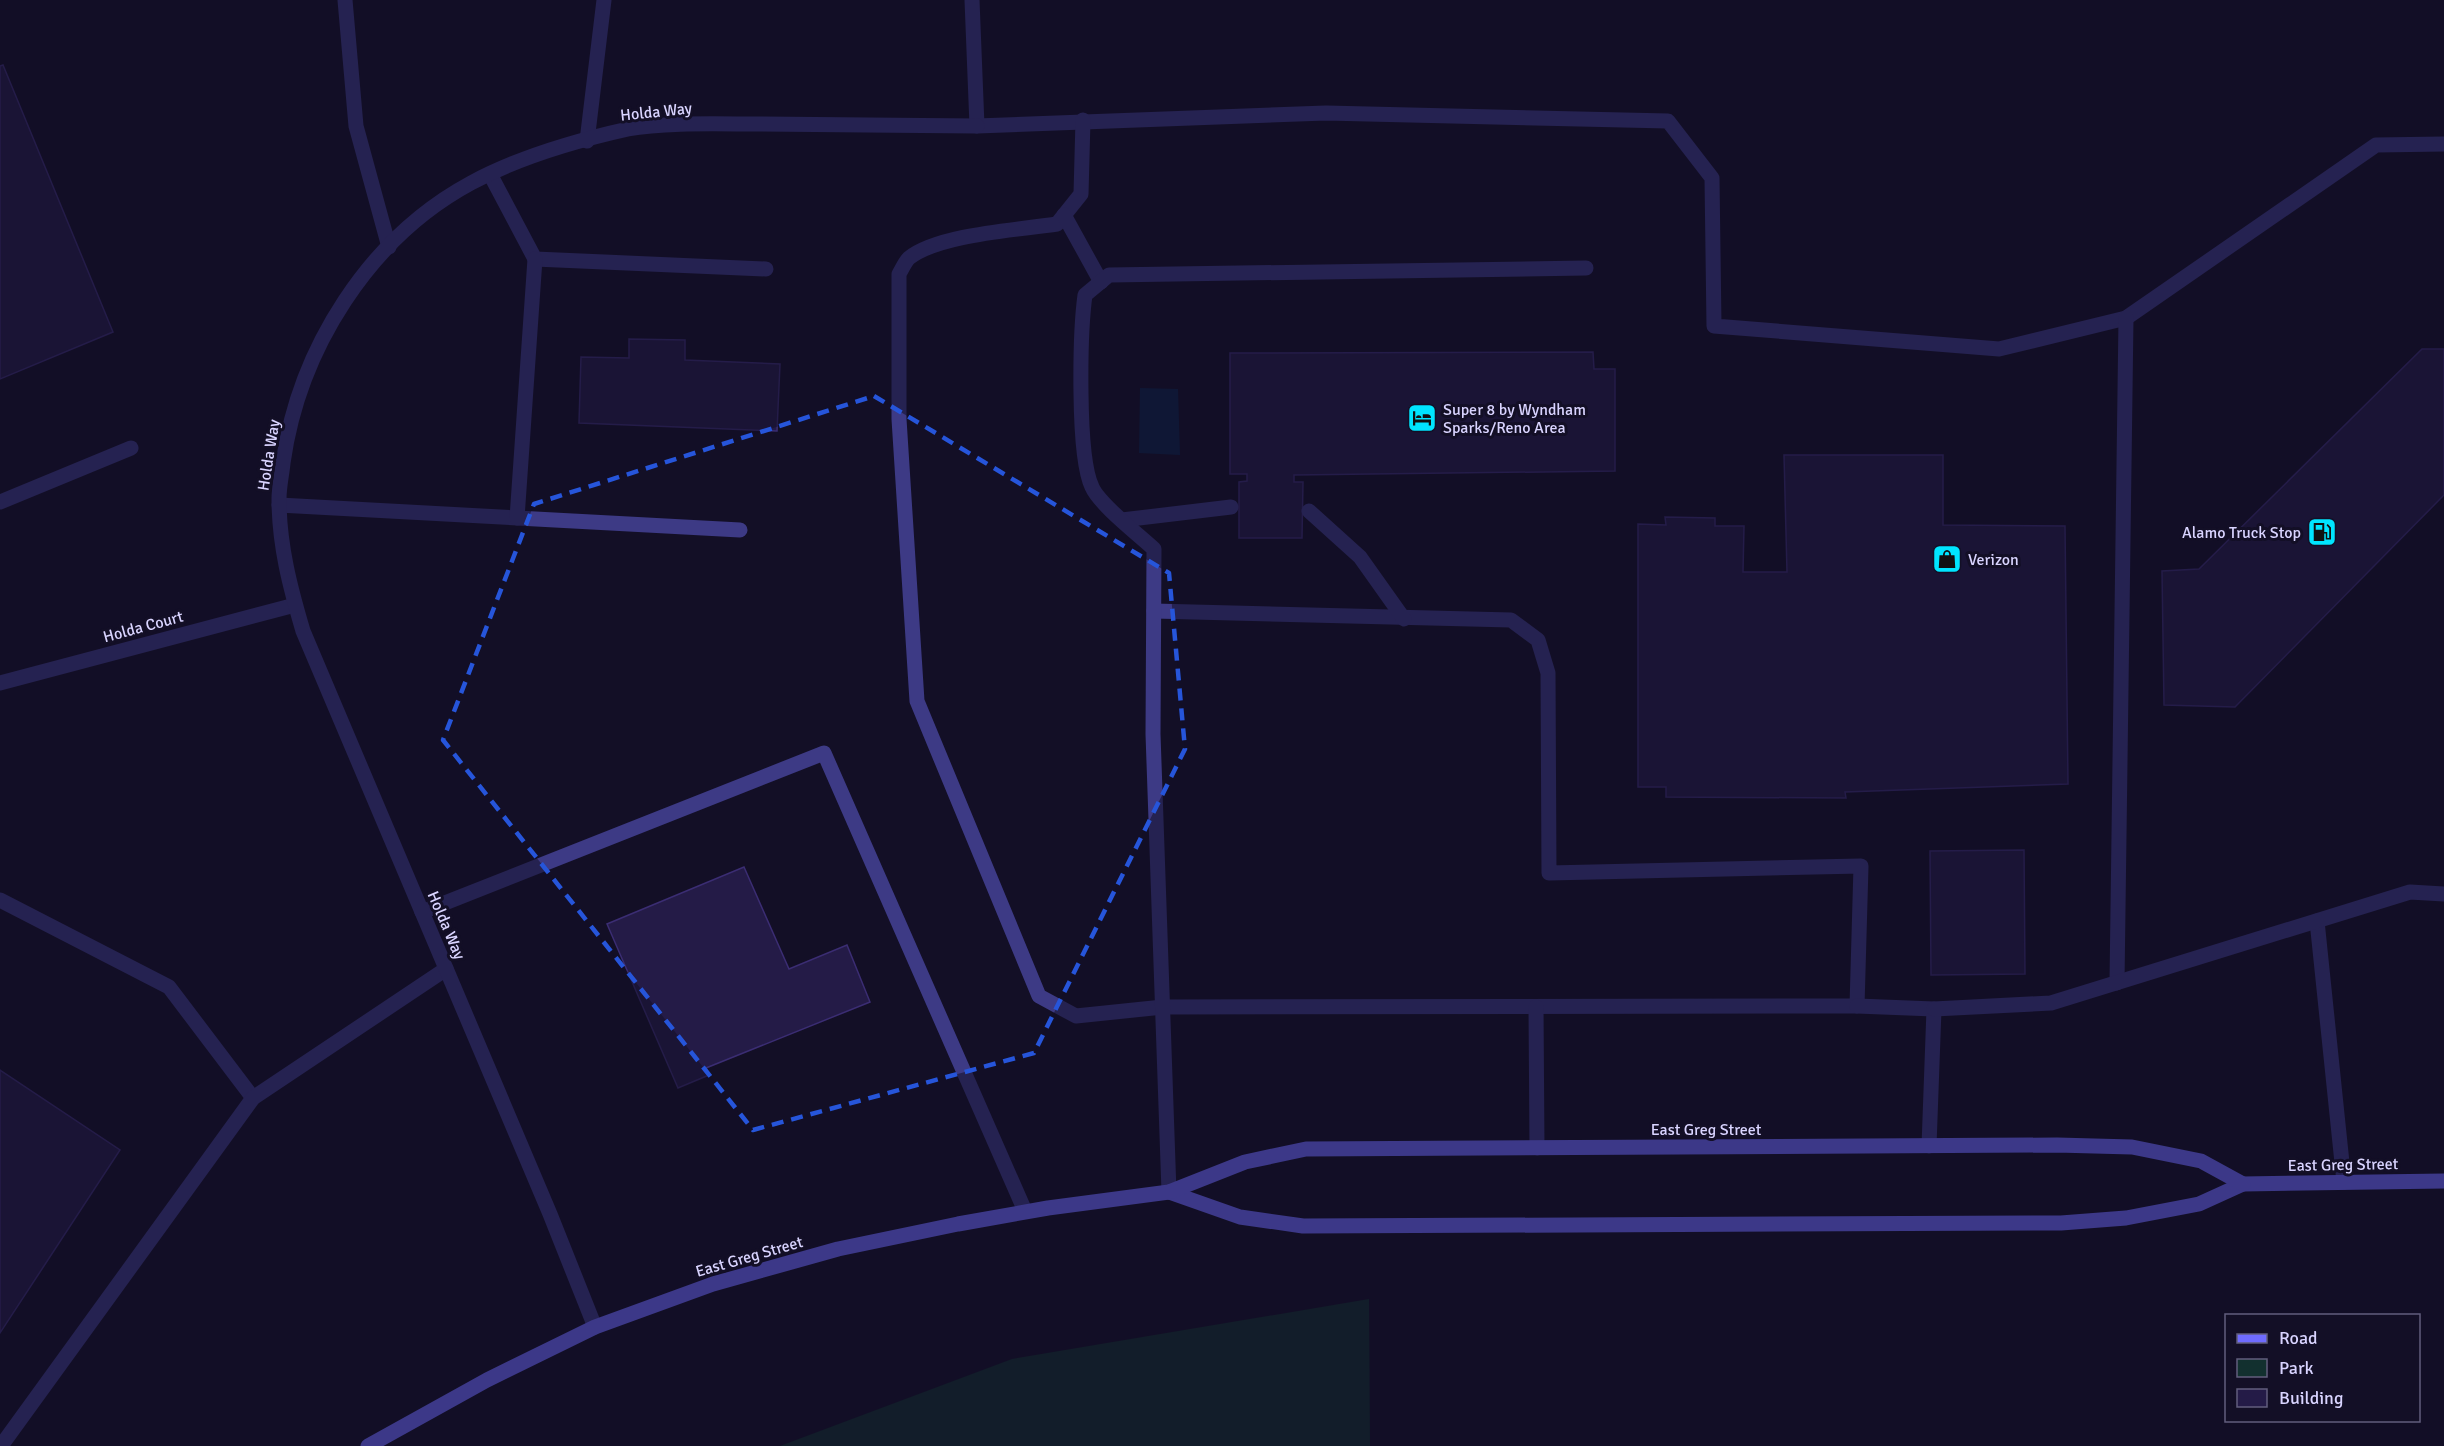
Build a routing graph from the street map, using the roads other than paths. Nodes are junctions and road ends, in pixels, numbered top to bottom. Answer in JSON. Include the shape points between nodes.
{"nodes":[{"id":1,"x":345,"y":0,"type":"edge"},
{"id":2,"x":604,"y":0,"type":"edge"},
{"id":3,"x":972,"y":0,"type":"edge"},
{"id":4,"x":1083,"y":120,"type":"junction"},
{"id":5,"x":977,"y":126,"type":"junction"},
{"id":6,"x":587,"y":141,"type":"junction"},
{"id":7,"x":2444,"y":144,"type":"edge"},
{"id":8,"x":490,"y":174,"type":"junction"},
{"id":9,"x":1064,"y":216,"type":"junction"},
{"id":10,"x":389,"y":247,"type":"junction"},
{"id":11,"x":535,"y":259,"type":"junction"},
{"id":12,"x":1586,"y":268,"type":"dead end"},
{"id":13,"x":766,"y":269,"type":"dead end"},
{"id":14,"x":1101,"y":282,"type":"junction"},
{"id":15,"x":2126,"y":318,"type":"junction"},
{"id":16,"x":131,"y":448,"type":"dead end"},
{"id":17,"x":0,"y":502,"type":"edge"},
{"id":18,"x":279,"y":505,"type":"junction"},
{"id":19,"x":1231,"y":507,"type":"dead end"},
{"id":20,"x":1309,"y":511,"type":"dead end"},
{"id":21,"x":517,"y":518,"type":"junction"},
{"id":22,"x":1122,"y":520,"type":"junction"},
{"id":23,"x":740,"y":530,"type":"dead end"},
{"id":24,"x":296,"y":605,"type":"junction"},
{"id":25,"x":1154,"y":611,"type":"junction"},
{"id":26,"x":1404,"y":619,"type":"junction"},
{"id":27,"x":0,"y":683,"type":"edge"},
{"id":28,"x":2444,"y":894,"type":"edge"},
{"id":29,"x":0,"y":900,"type":"edge"},
{"id":30,"x":422,"y":912,"type":"junction"},
{"id":31,"x":2317,"y":921,"type":"junction"},
{"id":32,"x":446,"y":969,"type":"junction"},
{"id":33,"x":2117,"y":983,"type":"junction"},
{"id":34,"x":1857,"y":1006,"type":"junction"},
{"id":35,"x":1163,"y":1007,"type":"junction"},
{"id":36,"x":1536,"y":1007,"type":"junction"},
{"id":37,"x":1934,"y":1009,"type":"junction"},
{"id":38,"x":253,"y":1098,"type":"junction"},
{"id":39,"x":1929,"y":1146,"type":"junction"},
{"id":40,"x":1537,"y":1148,"type":"junction"},
{"id":41,"x":2444,"y":1181,"type":"edge"},
{"id":42,"x":2344,"y":1182,"type":"junction"},
{"id":43,"x":2242,"y":1184,"type":"junction"},
{"id":44,"x":1169,"y":1192,"type":"junction"},
{"id":45,"x":1025,"y":1211,"type":"junction"},
{"id":46,"x":595,"y":1327,"type":"junction"},
{"id":47,"x":1,"y":1446,"type":"edge"},
{"id":48,"x":368,"y":1446,"type":"edge"}],
"edges":[{"from":1,"to":10,"type":"street","via":[[356,126]]},
{"from":2,"to":6,"type":"street"},
{"from":3,"to":5,"type":"street"},
{"from":4,"to":5,"type":"street","name":"Holda Way"},
{"from":4,"to":9,"type":"street","via":[[1081,194]]},
{"from":4,"to":15,"type":"street","name":"Holda Way","via":[[1326,113],[1668,121],[1712,178],[1714,326],[1999,349]]},
{"from":5,"to":6,"type":"street","name":"Holda Way","via":[[711,124],[630,129]]},
{"from":6,"to":8,"type":"street","name":"Holda Way","via":[[531,155]]},
{"from":7,"to":15,"type":"street","via":[[2376,145]]},
{"from":8,"to":10,"type":"street","name":"Holda Way","via":[[420,216]]},
{"from":8,"to":11,"type":"street"},
{"from":9,"to":14,"type":"street"},
{"from":9,"to":35,"type":"street","via":[[1058,224],[958,239],[924,249],[907,259],[899,274],[899,419],[917,701],[1039,996],[1076,1016]]},
{"from":10,"to":18,"type":"street","name":"Holda Way","via":[[374,261],[334,317],[302,381],[287,436]]},
{"from":11,"to":13,"type":"street"},
{"from":11,"to":21,"type":"street"},
{"from":12,"to":14,"type":"street","via":[[1109,275]]},
{"from":14,"to":22,"type":"street","via":[[1085,295],[1081,323],[1084,456],[1092,489]]},
{"from":15,"to":33,"type":"street"},
{"from":16,"to":17,"type":"street"},
{"from":18,"to":21,"type":"street"},
{"from":18,"to":24,"type":"street","name":"Holda Way","via":[[285,570]]},
{"from":19,"to":22,"type":"street"},
{"from":20,"to":26,"type":"street","via":[[1360,556]]},
{"from":21,"to":23,"type":"street"},
{"from":22,"to":25,"type":"street","via":[[1154,549]]},
{"from":24,"to":27,"type":"street","name":"Holda Court"},
{"from":24,"to":30,"type":"street","name":"Holda Way","via":[[307,642]]},
{"from":25,"to":26,"type":"street"},
{"from":25,"to":35,"type":"street","via":[[1153,734]]},
{"from":26,"to":34,"type":"street","via":[[1511,620],[1538,640],[1548,674],[1550,873],[1861,866]]},
{"from":28,"to":31,"type":"street","via":[[2410,892]]},
{"from":29,"to":38,"type":"street","via":[[169,987]]},
{"from":30,"to":32,"type":"street","name":"Holda Way"},
{"from":30,"to":45,"type":"street","via":[[824,753]]},
{"from":31,"to":33,"type":"street"},
{"from":31,"to":42,"type":"street"},
{"from":32,"to":38,"type":"street"},
{"from":32,"to":46,"type":"street","name":"Holda Way"},
{"from":33,"to":37,"type":"street","via":[[2051,1003]]},
{"from":34,"to":36,"type":"street"},
{"from":34,"to":37,"type":"street"},
{"from":35,"to":36,"type":"street"},
{"from":35,"to":44,"type":"street"},
{"from":36,"to":40,"type":"street"},
{"from":37,"to":39,"type":"street"},
{"from":38,"to":47,"type":"street"},
{"from":39,"to":40,"type":"main road","name":"East Greg Street"},
{"from":39,"to":43,"type":"main road","name":"East Greg Street","via":[[2132,1147],[2201,1161]]},
{"from":40,"to":44,"type":"main road","name":"East Greg Street","via":[[1306,1149],[1245,1162]]},
{"from":41,"to":42,"type":"main road","name":"East Greg Street"},
{"from":42,"to":43,"type":"main road","name":"East Greg Street"},
{"from":43,"to":44,"type":"main road","name":"East Greg Street","via":[[2199,1204],[2126,1218],[2061,1223],[1304,1226],[1240,1217]]},
{"from":44,"to":45,"type":"main road","name":"East Greg Street"},
{"from":45,"to":46,"type":"main road","name":"East Greg Street","via":[[838,1249],[713,1284]]},
{"from":46,"to":48,"type":"main road","name":"East Greg Street","via":[[486,1380]]}]}
